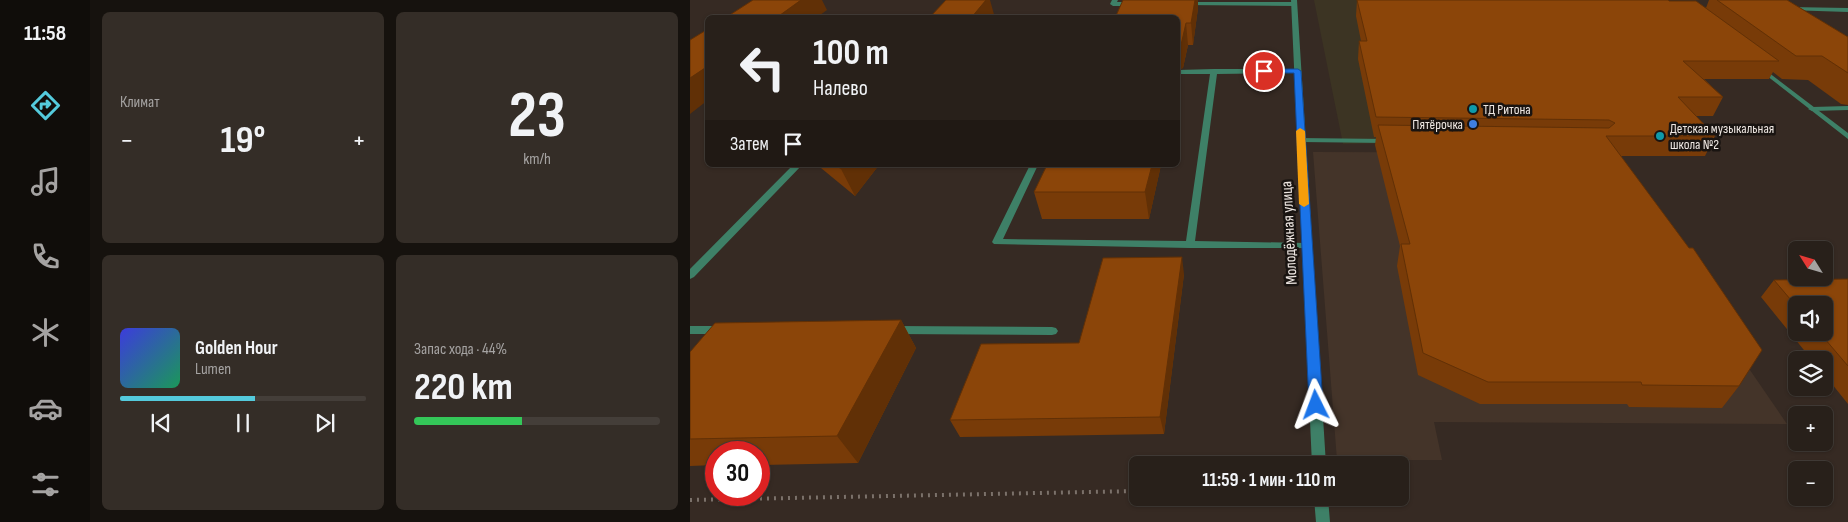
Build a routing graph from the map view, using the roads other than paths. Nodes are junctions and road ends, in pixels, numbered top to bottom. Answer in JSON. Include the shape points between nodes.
{"nodes":[{"id":1,"x":1115,"y":0,"type":"edge"},
{"id":2,"x":1294,"y":2,"type":"edge"},
{"id":3,"x":1142,"y":4,"type":"edge"},
{"id":4,"x":1180,"y":4,"type":"edge"},
{"id":5,"x":1780,"y":9,"type":"edge"},
{"id":6,"x":1848,"y":10,"type":"edge"},
{"id":7,"x":1752,"y":62,"type":"edge"},
{"id":8,"x":1214,"y":71,"type":"junction"},
{"id":9,"x":1298,"y":71,"type":"junction"},
{"id":10,"x":1180,"y":72,"type":"edge"},
{"id":11,"x":1812,"y":108,"type":"junction"},
{"id":12,"x":1848,"y":108,"type":"edge"},
{"id":13,"x":1848,"y":136,"type":"edge"},
{"id":14,"x":1301,"y":140,"type":"junction"},
{"id":15,"x":1401,"y":142,"type":"edge"},
{"id":16,"x":796,"y":167,"type":"edge"},
{"id":17,"x":1033,"y":167,"type":"edge"},
{"id":18,"x":1190,"y":245,"type":"junction"},
{"id":19,"x":1306,"y":246,"type":"junction"},
{"id":20,"x":690,"y":275,"type":"edge"},
{"id":21,"x":690,"y":330,"type":"edge"},
{"id":22,"x":729,"y":330,"type":"edge"},
{"id":23,"x":886,"y":330,"type":"edge"},
{"id":24,"x":1052,"y":331,"type":"dead end"},
{"id":25,"x":1318,"y":456,"type":"edge"},
{"id":26,"x":1322,"y":506,"type":"edge"},
{"id":27,"x":1323,"y":522,"type":"edge"}],
"edges":[{"from":1,"to":3,"type":"street","via":[[1113,4]]},
{"from":2,"to":4,"type":"street"},
{"from":2,"to":9,"type":"street","name":"Молодёжная улица"},
{"from":5,"to":6,"type":"street"},
{"from":7,"to":11,"type":"street"},
{"from":8,"to":9,"type":"street"},
{"from":8,"to":10,"type":"street"},
{"from":8,"to":18,"type":"street"},
{"from":9,"to":14,"type":"street","name":"Молодёжная улица"},
{"from":11,"to":12,"type":"street"},
{"from":11,"to":13,"type":"street"},
{"from":14,"to":15,"type":"street"},
{"from":14,"to":19,"type":"street","name":"Молодёжная улица"},
{"from":16,"to":20,"type":"street"},
{"from":17,"to":18,"type":"street","via":[[997,242]]},
{"from":18,"to":19,"type":"street"},
{"from":19,"to":25,"type":"street","name":"Молодёжная улица"},
{"from":21,"to":22,"type":"street"},
{"from":23,"to":24,"type":"street"},
{"from":26,"to":27,"type":"street"}]}
